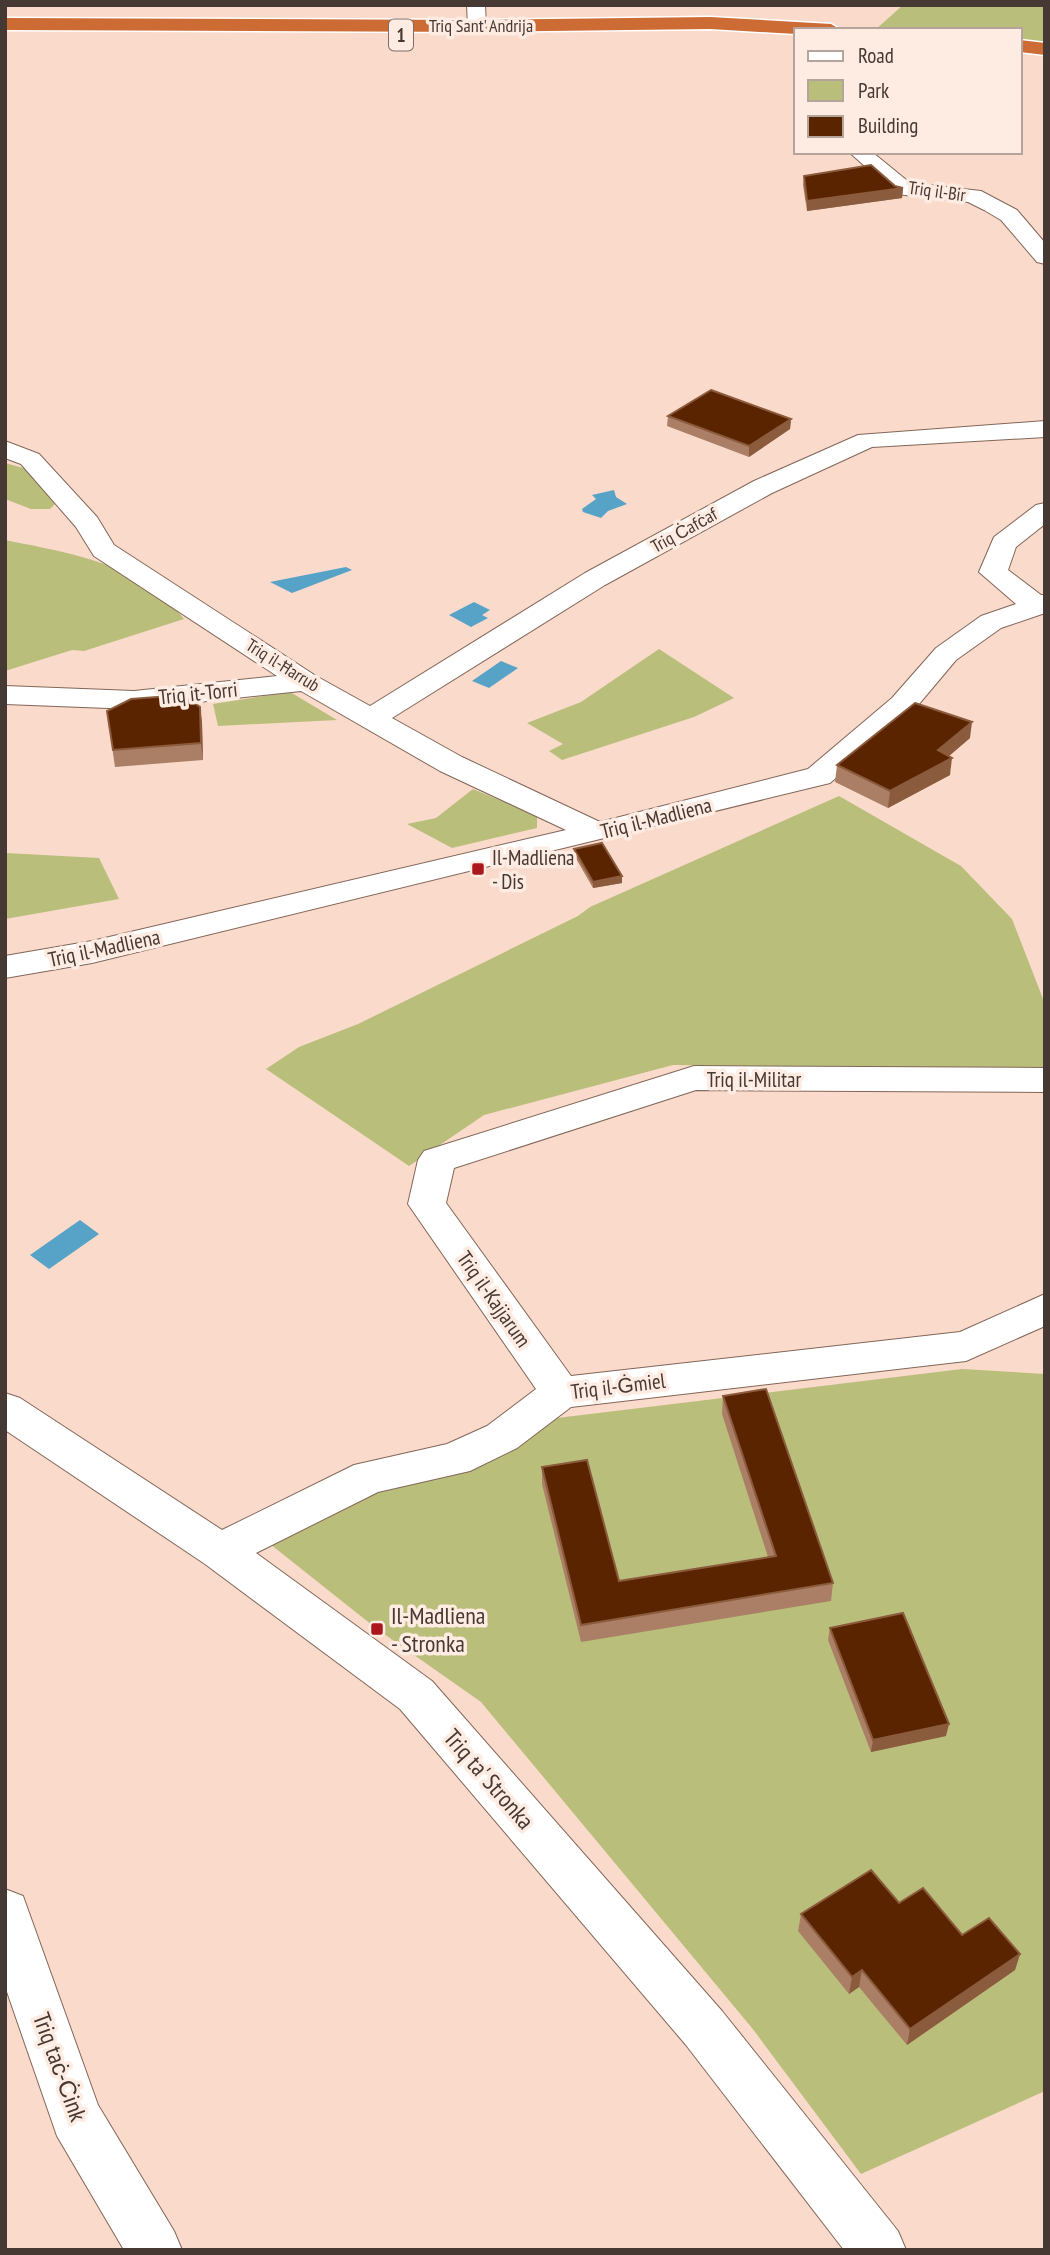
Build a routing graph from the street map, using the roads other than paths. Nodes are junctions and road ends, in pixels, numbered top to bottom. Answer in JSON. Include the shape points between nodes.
{"nodes":[{"id":1,"x":476,"y":5,"type":"edge"},
{"id":2,"x":5,"y":24,"type":"edge"},
{"id":3,"x":477,"y":26,"type":"junction"},
{"id":4,"x":796,"y":28,"type":"edge"},
{"id":5,"x":5,"y":34,"type":"edge"},
{"id":6,"x":794,"y":36,"type":"edge"},
{"id":7,"x":1022,"y":47,"type":"edge"},
{"id":8,"x":1045,"y":49,"type":"edge"},
{"id":9,"x":1022,"y":53,"type":"edge"},
{"id":10,"x":1045,"y":55,"type":"edge"},
{"id":11,"x":861,"y":154,"type":"edge"},
{"id":12,"x":1045,"y":257,"type":"edge"},
{"id":13,"x":1039,"y":431,"type":"edge"},
{"id":14,"x":5,"y":449,"type":"edge"},
{"id":15,"x":1045,"y":511,"type":"edge"},
{"id":16,"x":1040,"y":604,"type":"edge"},
{"id":17,"x":306,"y":682,"type":"junction"},
{"id":18,"x":5,"y":695,"type":"edge"},
{"id":19,"x":371,"y":718,"type":"junction"},
{"id":20,"x":597,"y":832,"type":"junction"},
{"id":21,"x":5,"y":967,"type":"edge"},
{"id":22,"x":1045,"y":1080,"type":"edge"},
{"id":23,"x":426,"y":1204,"type":"joint"},
{"id":24,"x":1045,"y":1309,"type":"edge"},
{"id":25,"x":561,"y":1393,"type":"junction"},
{"id":26,"x":5,"y":1409,"type":"edge"},
{"id":27,"x":220,"y":1551,"type":"junction"},
{"id":28,"x":5,"y":1912,"type":"edge"},
{"id":29,"x":155,"y":2250,"type":"edge"},
{"id":30,"x":879,"y":2250,"type":"edge"}],
"edges":[{"from":1,"to":3,"type":"street"},
{"from":2,"to":3,"type":"highway","name":"Triq Sant' Andrija","number":"1"},
{"from":3,"to":4,"type":"highway","name":"Triq Sant' Andrija","number":"1","via":[[710,23]]},
{"from":5,"to":6,"type":"highway","name":"Triq Sant' Andrija","number":"1"},
{"from":7,"to":8,"type":"highway"},
{"from":9,"to":10,"type":"highway"},
{"from":11,"to":12,"type":"street","name":"Triq il-Bir","via":[[904,189],[973,196],[992,205],[1009,215]]},
{"from":13,"to":19,"type":"street","name":"Triq Ċafċaf","via":[[867,440],[763,487],[595,579]]},
{"from":14,"to":17,"type":"street","name":"Triq il-Ħarrub","via":[[30,459],[87,523],[104,550]]},
{"from":15,"to":16,"type":"street","via":[[1004,543],[993,572]]},
{"from":16,"to":20,"type":"street","name":"Triq il-Madliena","via":[[991,622],[946,654],[903,704],[820,776]]},
{"from":17,"to":18,"type":"street","name":"Triq it-Torri","via":[[134,700]]},
{"from":17,"to":19,"type":"street","name":"Triq il-Ħarrub"},
{"from":19,"to":20,"type":"street","name":"Triq il-Ħarrub","via":[[452,764]]},
{"from":20,"to":21,"type":"street","name":"Triq il-Madliena","via":[[92,952]]},
{"from":22,"to":23,"type":"street","name":"Triq il-Militar","via":[[694,1078],[437,1160]]},
{"from":23,"to":25,"type":"street","name":"Triq il-Kajjarum"},
{"from":24,"to":25,"type":"street","name":"Triq il-Ġmiel","via":[[966,1346]]},
{"from":25,"to":27,"type":"street","name":"Triq il-Ġmiel","via":[[502,1437],[455,1460],[369,1477]]},
{"from":26,"to":27,"type":"street","name":"Triq ta' Stronka"},
{"from":27,"to":30,"type":"street","name":"Triq ta' Stronka","via":[[416,1695],[704,2028]]},
{"from":28,"to":29,"type":"street","name":"Triq taċ-Ċink","via":[[76,2118]]}]}
